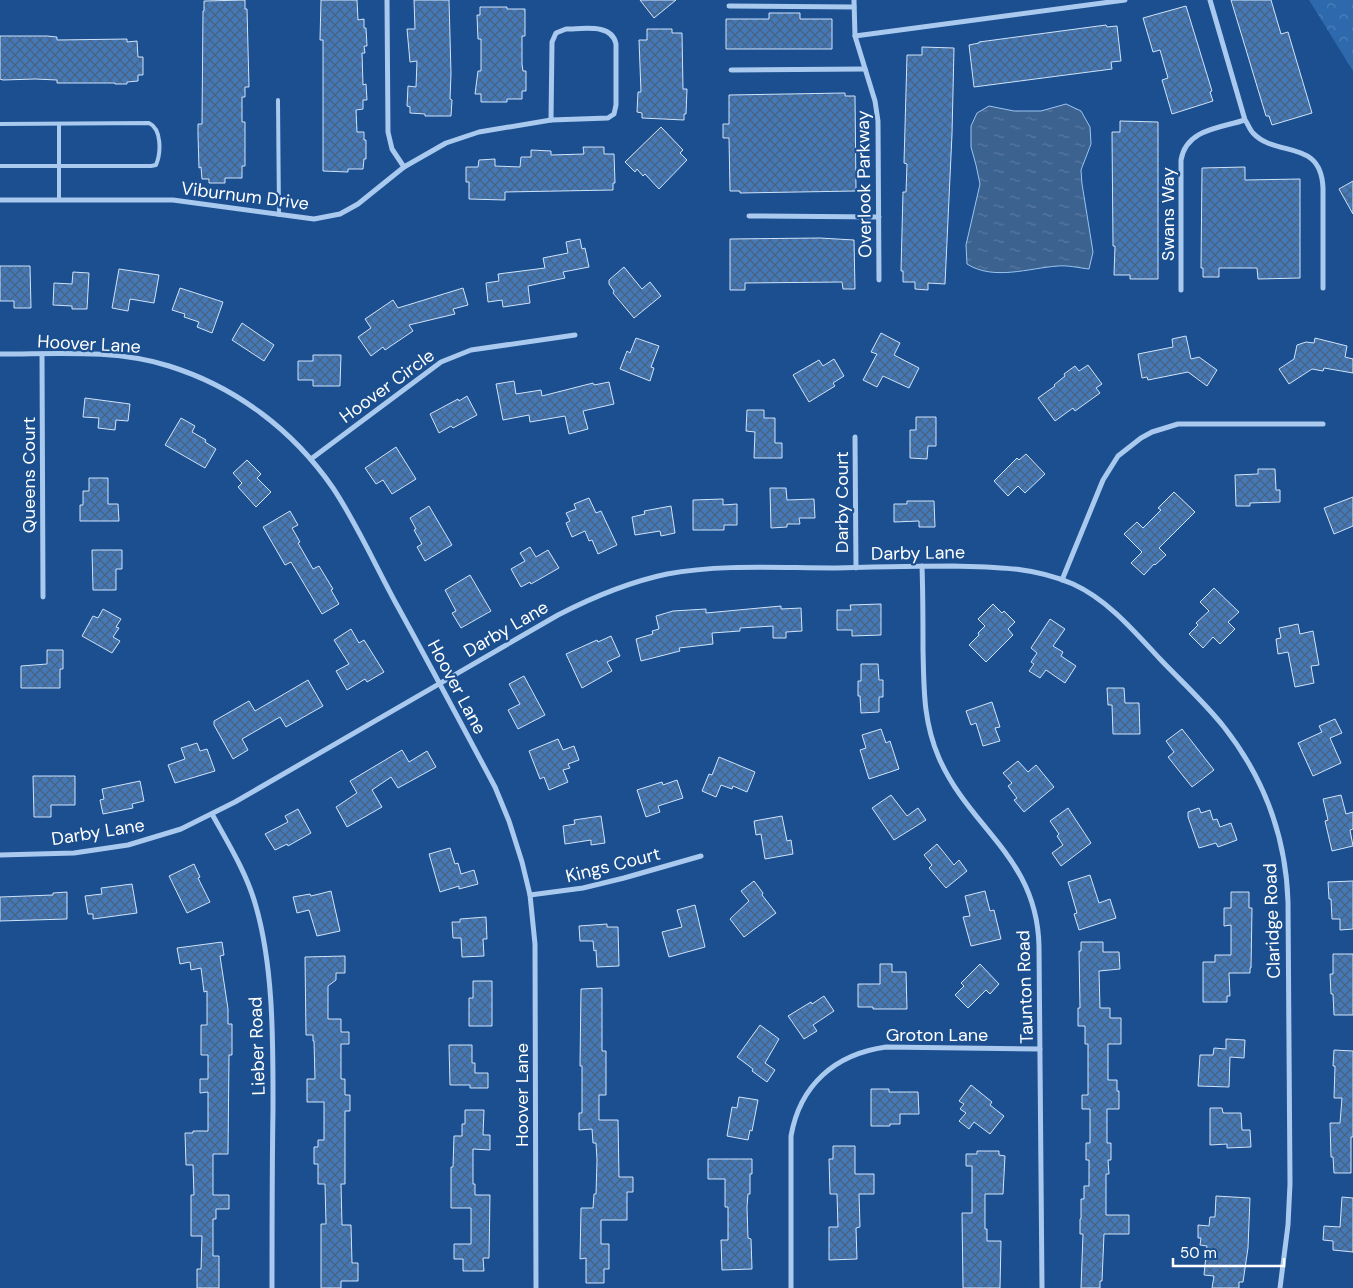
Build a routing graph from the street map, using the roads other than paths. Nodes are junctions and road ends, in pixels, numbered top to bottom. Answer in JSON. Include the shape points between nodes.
{"nodes":[{"id":1,"x":387,"y":0,"type":"edge"},
{"id":2,"x":854,"y":0,"type":"edge"},
{"id":3,"x":1125,"y":0,"type":"edge"},
{"id":4,"x":1210,"y":0,"type":"edge"},
{"id":5,"x":729,"y":6,"type":"dead end"},
{"id":6,"x":854,"y":7,"type":"junction"},
{"id":7,"x":856,"y":36,"type":"junction"},
{"id":8,"x":731,"y":70,"type":"dead end"},
{"id":9,"x":865,"y":70,"type":"junction"},
{"id":10,"x":278,"y":100,"type":"dead end"},
{"id":11,"x":552,"y":120,"type":"junction"},
{"id":12,"x":1245,"y":120,"type":"junction"},
{"id":13,"x":0,"y":124,"type":"edge"},
{"id":14,"x":59,"y":124,"type":"junction"},
{"id":15,"x":0,"y":166,"type":"edge"},
{"id":16,"x":60,"y":167,"type":"junction"},
{"id":17,"x":404,"y":167,"type":"junction"},
{"id":18,"x":0,"y":200,"type":"edge"},
{"id":19,"x":59,"y":200,"type":"junction"},
{"id":20,"x":279,"y":215,"type":"junction"},
{"id":21,"x":749,"y":216,"type":"dead end"},
{"id":22,"x":879,"y":217,"type":"junction"},
{"id":23,"x":880,"y":280,"type":"dead end"},
{"id":24,"x":1323,"y":288,"type":"dead end"},
{"id":25,"x":1181,"y":290,"type":"dead end"},
{"id":26,"x":574,"y":335,"type":"dead end"},
{"id":27,"x":0,"y":354,"type":"edge"},
{"id":28,"x":42,"y":354,"type":"junction"},
{"id":29,"x":1323,"y":424,"type":"dead end"},
{"id":30,"x":856,"y":437,"type":"dead end"},
{"id":31,"x":311,"y":459,"type":"junction"},
{"id":32,"x":922,"y":566,"type":"junction"},
{"id":33,"x":856,"y":568,"type":"junction"},
{"id":34,"x":1062,"y":580,"type":"junction"},
{"id":35,"x":43,"y":597,"type":"dead end"},
{"id":36,"x":439,"y":683,"type":"junction"},
{"id":37,"x":212,"y":814,"type":"junction"},
{"id":38,"x":0,"y":855,"type":"edge"},
{"id":39,"x":701,"y":856,"type":"dead end"},
{"id":40,"x":530,"y":895,"type":"junction"},
{"id":41,"x":1040,"y":1049,"type":"junction"},
{"id":42,"x":272,"y":1288,"type":"edge"},
{"id":43,"x":536,"y":1288,"type":"edge"},
{"id":44,"x":791,"y":1288,"type":"edge"},
{"id":45,"x":1042,"y":1288,"type":"edge"},
{"id":46,"x":1280,"y":1288,"type":"edge"}],
"edges":[{"from":1,"to":17,"type":"street","via":[[388,132],[392,149]]},
{"from":2,"to":6,"type":"street","name":"Overlook Parkway"},
{"from":3,"to":7,"type":"street"},
{"from":4,"to":12,"type":"street"},
{"from":5,"to":6,"type":"street"},
{"from":6,"to":7,"type":"street","name":"Overlook Parkway"},
{"from":7,"to":9,"type":"street","name":"Overlook Parkway"},
{"from":8,"to":9,"type":"street"},
{"from":9,"to":22,"type":"street","name":"Overlook Parkway","via":[[877,111]]},
{"from":10,"to":20,"type":"lane"},
{"from":11,"to":11,"type":"street","name":"Viburnum Drive","via":[[604,119],[614,114],[616,44],[610,32],[566,29],[554,36]]},
{"from":11,"to":17,"type":"street","name":"Viburnum Drive","via":[[473,134],[446,143]]},
{"from":12,"to":24,"type":"street","via":[[1260,139],[1304,153],[1320,173],[1323,183]]},
{"from":12,"to":25,"type":"street","name":"Swans Way","via":[[1198,134],[1183,152]]},
{"from":13,"to":14,"type":"lane"},
{"from":14,"to":16,"type":"lane"},
{"from":14,"to":16,"type":"lane","via":[[149,123],[158,134],[159,158],[156,165],[151,166]]},
{"from":15,"to":16,"type":"lane"},
{"from":16,"to":19,"type":"lane"},
{"from":17,"to":20,"type":"street","name":"Viburnum Drive","via":[[363,201],[340,214],[314,219]]},
{"from":18,"to":19,"type":"street","name":"Viburnum Drive"},
{"from":19,"to":20,"type":"street","name":"Viburnum Drive","via":[[173,200]]},
{"from":21,"to":22,"type":"street"},
{"from":22,"to":23,"type":"street","name":"Overlook Parkway"},
{"from":26,"to":31,"type":"street","name":"Hoover Circle","via":[[471,350],[441,362]]},
{"from":27,"to":28,"type":"street","name":"Hoover Lane"},
{"from":28,"to":31,"type":"street","name":"Hoover Lane","via":[[120,356],[193,374],[255,407]]},
{"from":28,"to":35,"type":"street","name":"Queens Court"},
{"from":29,"to":34,"type":"street","via":[[1178,424],[1141,438],[1118,456],[1103,480]]},
{"from":30,"to":33,"type":"street","name":"Darby Court"},
{"from":31,"to":36,"type":"street","name":"Hoover Lane","via":[[333,488]]},
{"from":32,"to":33,"type":"street","name":"Darby Lane"},
{"from":32,"to":34,"type":"street","name":"Darby Lane","via":[[1004,566]]},
{"from":32,"to":41,"type":"street","name":"Taunton Road","via":[[924,703],[928,724],[949,777],[1016,865],[1031,898],[1039,938]]},
{"from":33,"to":36,"type":"street","name":"Darby Lane","via":[[714,568],[650,578],[577,605]]},
{"from":34,"to":46,"type":"street","name":"Claridge Road","via":[[1120,617],[1222,725],[1243,752],[1263,788],[1275,821],[1284,861],[1288,902],[1289,1191]]},
{"from":36,"to":37,"type":"street","name":"Darby Lane"},
{"from":36,"to":40,"type":"street","name":"Hoover Lane","via":[[501,800],[518,847]]},
{"from":37,"to":38,"type":"street","name":"Darby Lane","via":[[181,829],[128,845],[74,853]]},
{"from":37,"to":42,"type":"street","name":"Lieber Road","via":[[255,902],[269,983],[273,1051]]},
{"from":39,"to":40,"type":"street","name":"Kings Court","via":[[583,888]]},
{"from":40,"to":43,"type":"street","name":"Hoover Lane","via":[[536,966]]},
{"from":41,"to":44,"type":"street","name":"Groton Lane","via":[[886,1047],[839,1062],[818,1080],[802,1103],[791,1136]]},
{"from":41,"to":45,"type":"street","name":"Taunton Road"}]}
